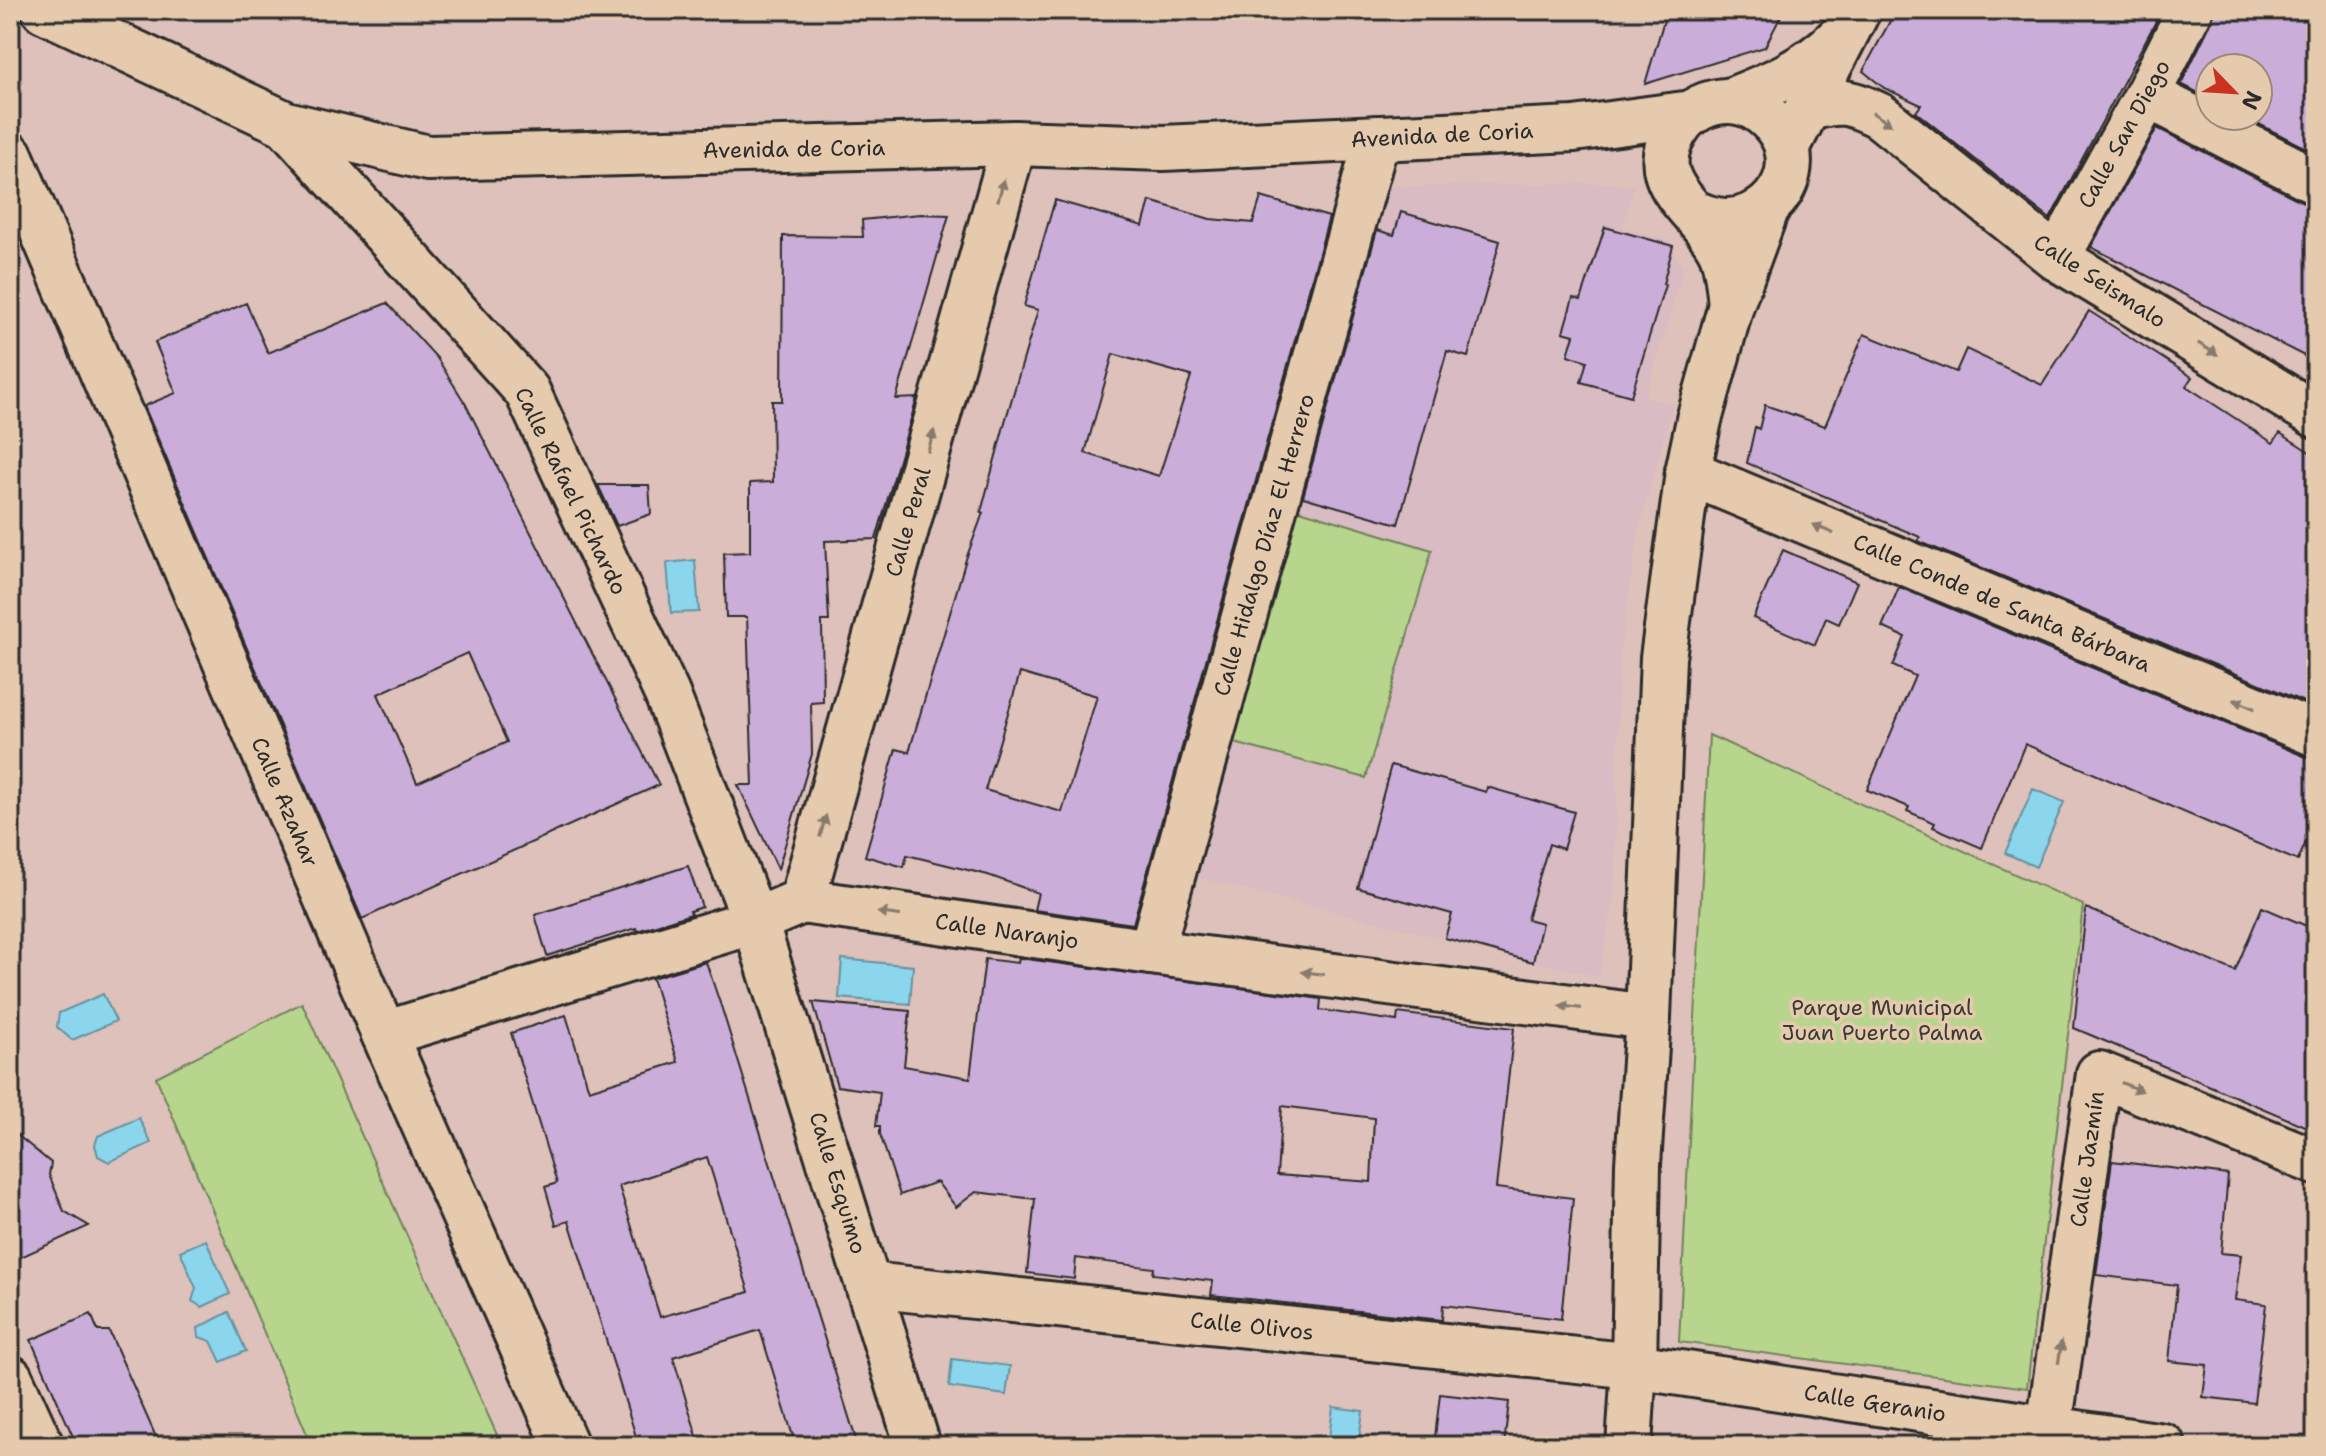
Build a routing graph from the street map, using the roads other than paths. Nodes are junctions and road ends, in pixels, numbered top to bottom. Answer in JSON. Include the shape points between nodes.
{"nodes":[{"id":1,"x":44,"y":10,"type":"edge"},
{"id":2,"x":2190,"y":10,"type":"edge"},
{"id":3,"x":1854,"y":19,"type":"edge"},
{"id":4,"x":2147,"y":95,"type":"junction"},
{"id":5,"x":1710,"y":107,"type":"junction"},
{"id":6,"x":1809,"y":108,"type":"junction"},
{"id":7,"x":286,"y":124,"type":"junction"},
{"id":8,"x":1574,"y":129,"type":"junction"},
{"id":9,"x":1377,"y":138,"type":"junction"},
{"id":10,"x":1014,"y":143,"type":"junction"},
{"id":11,"x":1787,"y":148,"type":"junction"},
{"id":12,"x":10,"y":155,"type":"edge"},
{"id":13,"x":1669,"y":178,"type":"junction"},
{"id":14,"x":2316,"y":181,"type":"edge"},
{"id":15,"x":1767,"y":207,"type":"junction"},
{"id":16,"x":1697,"y":214,"type":"junction"},
{"id":17,"x":2057,"y":258,"type":"junction"},
{"id":18,"x":1731,"y":305,"type":"junction"},
{"id":19,"x":2316,"y":415,"type":"edge"},
{"id":20,"x":1688,"y":472,"type":"junction"},
{"id":21,"x":2316,"y":734,"type":"edge"},
{"id":22,"x":802,"y":901,"type":"junction"},
{"id":23,"x":755,"y":921,"type":"junction"},
{"id":24,"x":1151,"y":952,"type":"junction"},
{"id":25,"x":1648,"y":1017,"type":"junction"},
{"id":26,"x":384,"y":1034,"type":"junction"},
{"id":27,"x":2316,"y":1162,"type":"edge"},
{"id":28,"x":870,"y":1285,"type":"junction"},
{"id":29,"x":1634,"y":1366,"type":"junction"},
{"id":30,"x":10,"y":1378,"type":"edge"},
{"id":31,"x":2049,"y":1429,"type":"junction"},
{"id":32,"x":41,"y":1446,"type":"edge"},
{"id":33,"x":566,"y":1446,"type":"edge"},
{"id":34,"x":918,"y":1446,"type":"edge"},
{"id":35,"x":1629,"y":1446,"type":"edge"},
{"id":36,"x":2163,"y":1446,"type":"edge"}],
"edges":[{"from":1,"to":7,"type":"street","name":"Avenida de Coria"},
{"from":2,"to":4,"type":"street","name":"Calle San Diego"},
{"from":3,"to":5,"type":"street","via":[[1820,58],[1795,74]]},
{"from":3,"to":6,"type":"street"},
{"from":4,"to":14,"type":"street"},
{"from":4,"to":17,"type":"street","name":"Calle San Diego"},
{"from":5,"to":8,"type":"street","name":"Avenida de Coria"},
{"from":5,"to":11,"type":"street","via":[[1751,106],[1778,129]]},
{"from":5,"to":13,"type":"street","via":[[1681,122],[1667,151]]},
{"from":6,"to":11,"type":"street"},
{"from":6,"to":17,"type":"street","name":"Calle Seismalo","one_way":true,"via":[[1834,101],[1880,116]]},
{"from":7,"to":10,"type":"street","name":"Avenida de Coria","via":[[428,158]]},
{"from":7,"to":23,"type":"street","name":"Calle Rafael Pichardo","via":[[527,391],[667,694]]},
{"from":8,"to":9,"type":"street","name":"Avenida de Coria"},
{"from":8,"to":13,"type":"street","name":"Avenida de Coria","via":[[1644,158]]},
{"from":9,"to":10,"type":"street","name":"Avenida de Coria","via":[[1163,148]]},
{"from":9,"to":24,"type":"street","name":"Calle Hidalgo Díaz El Herrero"},
{"from":22,"to":10,"type":"street","name":"Calle Peral","one_way":true},
{"from":11,"to":15,"type":"street","via":[[1786,175]]},
{"from":12,"to":26,"type":"street","name":"Calle Azahar"},
{"from":13,"to":16,"type":"street","via":[[1678,197]]},
{"from":15,"to":16,"type":"street","via":[[1739,222]]},
{"from":15,"to":18,"type":"street"},
{"from":16,"to":18,"type":"street","via":[[1721,251]]},
{"from":17,"to":19,"type":"street","name":"Calle Seismalo","one_way":true},
{"from":18,"to":20,"type":"street"},
{"from":21,"to":20,"type":"street","name":"Calle Conde de Santa Bárbara","one_way":true},
{"from":20,"to":25,"type":"street","via":[[1663,658]]},
{"from":22,"to":23,"type":"street"},
{"from":24,"to":22,"type":"street","name":"Calle Naranjo","one_way":true},
{"from":23,"to":26,"type":"street"},
{"from":23,"to":28,"type":"street","name":"Calle Esquimo"},
{"from":25,"to":24,"type":"street","name":"Calle Naranjo","one_way":true},
{"from":25,"to":29,"type":"street","via":[[1638,1164]]},
{"from":26,"to":33,"type":"street","name":"Calle Azahar"},
{"from":31,"to":27,"type":"street","name":"Calle Jazmín","one_way":true,"via":[[2099,1074]]},
{"from":28,"to":29,"type":"street","name":"Calle Olivos"},
{"from":28,"to":34,"type":"street","name":"Calle Esquimo"},
{"from":29,"to":31,"type":"street","name":"Calle Geranio"},
{"from":29,"to":35,"type":"street"},
{"from":30,"to":32,"type":"street"},
{"from":31,"to":36,"type":"street","name":"Calle Geranio"}]}
